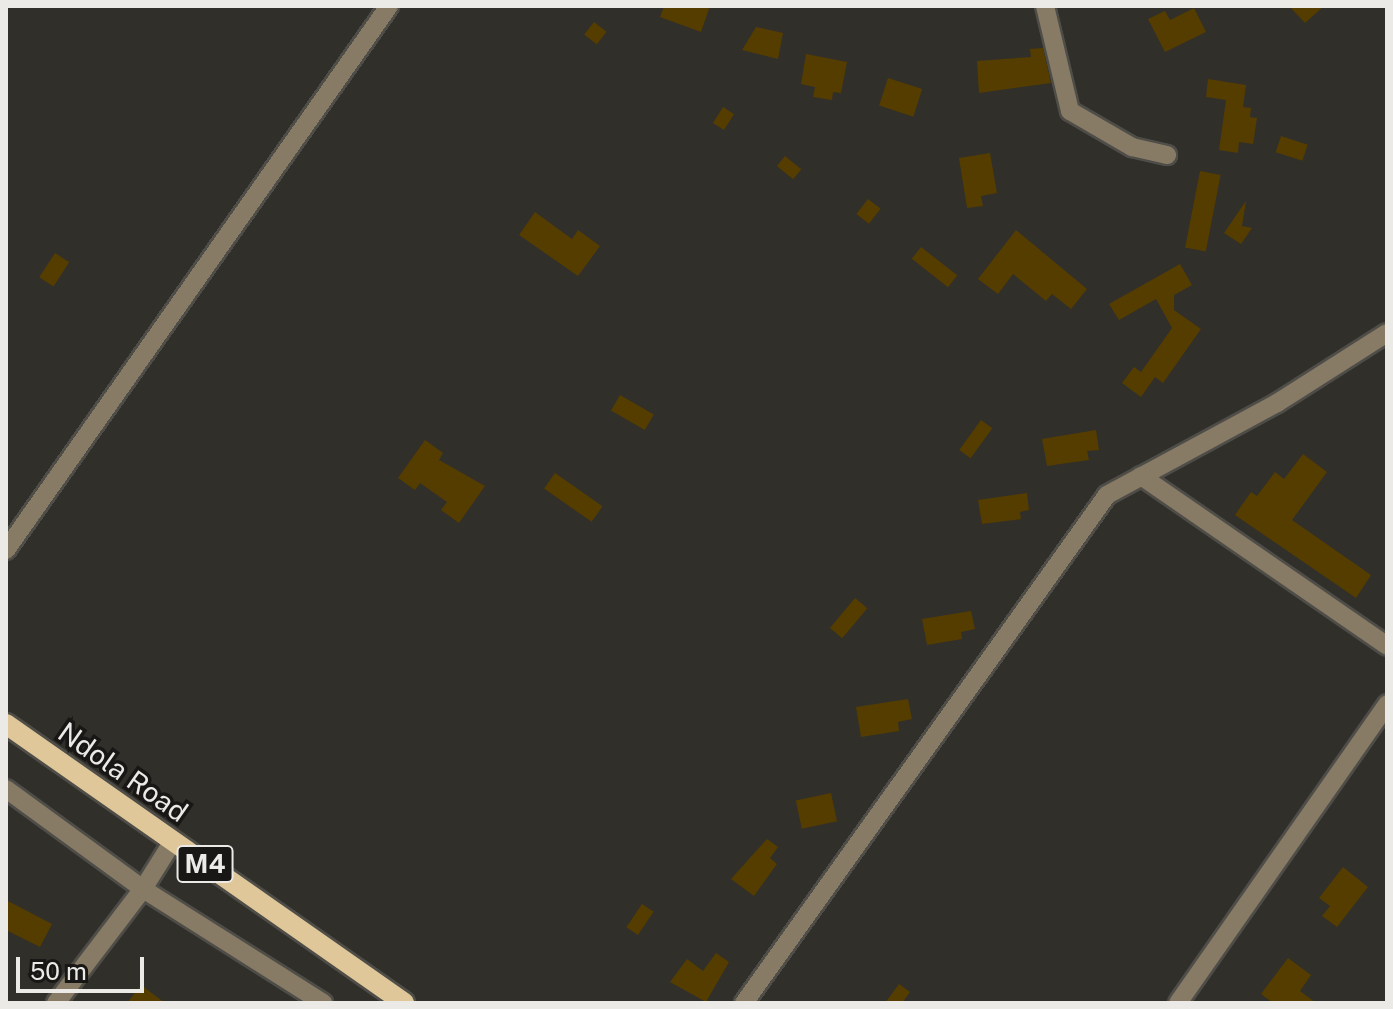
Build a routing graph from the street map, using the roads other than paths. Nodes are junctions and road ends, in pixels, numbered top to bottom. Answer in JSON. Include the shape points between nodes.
{"nodes":[{"id":1,"x":389,"y":6,"type":"edge"},
{"id":2,"x":1045,"y":6,"type":"edge"},
{"id":3,"x":1167,"y":155,"type":"dead end"},
{"id":4,"x":1387,"y":333,"type":"edge"},
{"id":5,"x":1141,"y":476,"type":"junction"},
{"id":6,"x":6,"y":550,"type":"edge"},
{"id":7,"x":1387,"y":646,"type":"edge"},
{"id":8,"x":1387,"y":704,"type":"edge"},
{"id":9,"x":6,"y":724,"type":"edge"},
{"id":10,"x":6,"y":789,"type":"edge"},
{"id":11,"x":173,"y":841,"type":"junction"},
{"id":12,"x":143,"y":889,"type":"junction"},
{"id":13,"x":56,"y":1003,"type":"edge"},
{"id":14,"x":323,"y":1003,"type":"edge"},
{"id":15,"x":404,"y":1003,"type":"edge"},
{"id":16,"x":744,"y":1003,"type":"edge"},
{"id":17,"x":1178,"y":1003,"type":"edge"}],
"edges":[{"from":1,"to":6,"type":"street"},
{"from":2,"to":3,"type":"street","via":[[1070,111],[1132,147]]},
{"from":4,"to":5,"type":"street","via":[[1277,403]]},
{"from":5,"to":7,"type":"street"},
{"from":5,"to":16,"type":"street","via":[[1107,495],[1051,566]]},
{"from":8,"to":17,"type":"street"},
{"from":9,"to":11,"type":"main road","name":"Ndola Road","number":"M4"},
{"from":10,"to":12,"type":"street"},
{"from":11,"to":12,"type":"street"},
{"from":11,"to":15,"type":"main road","name":"Ndola Road","number":"M4"},
{"from":12,"to":13,"type":"street"},
{"from":12,"to":14,"type":"street"}]}
